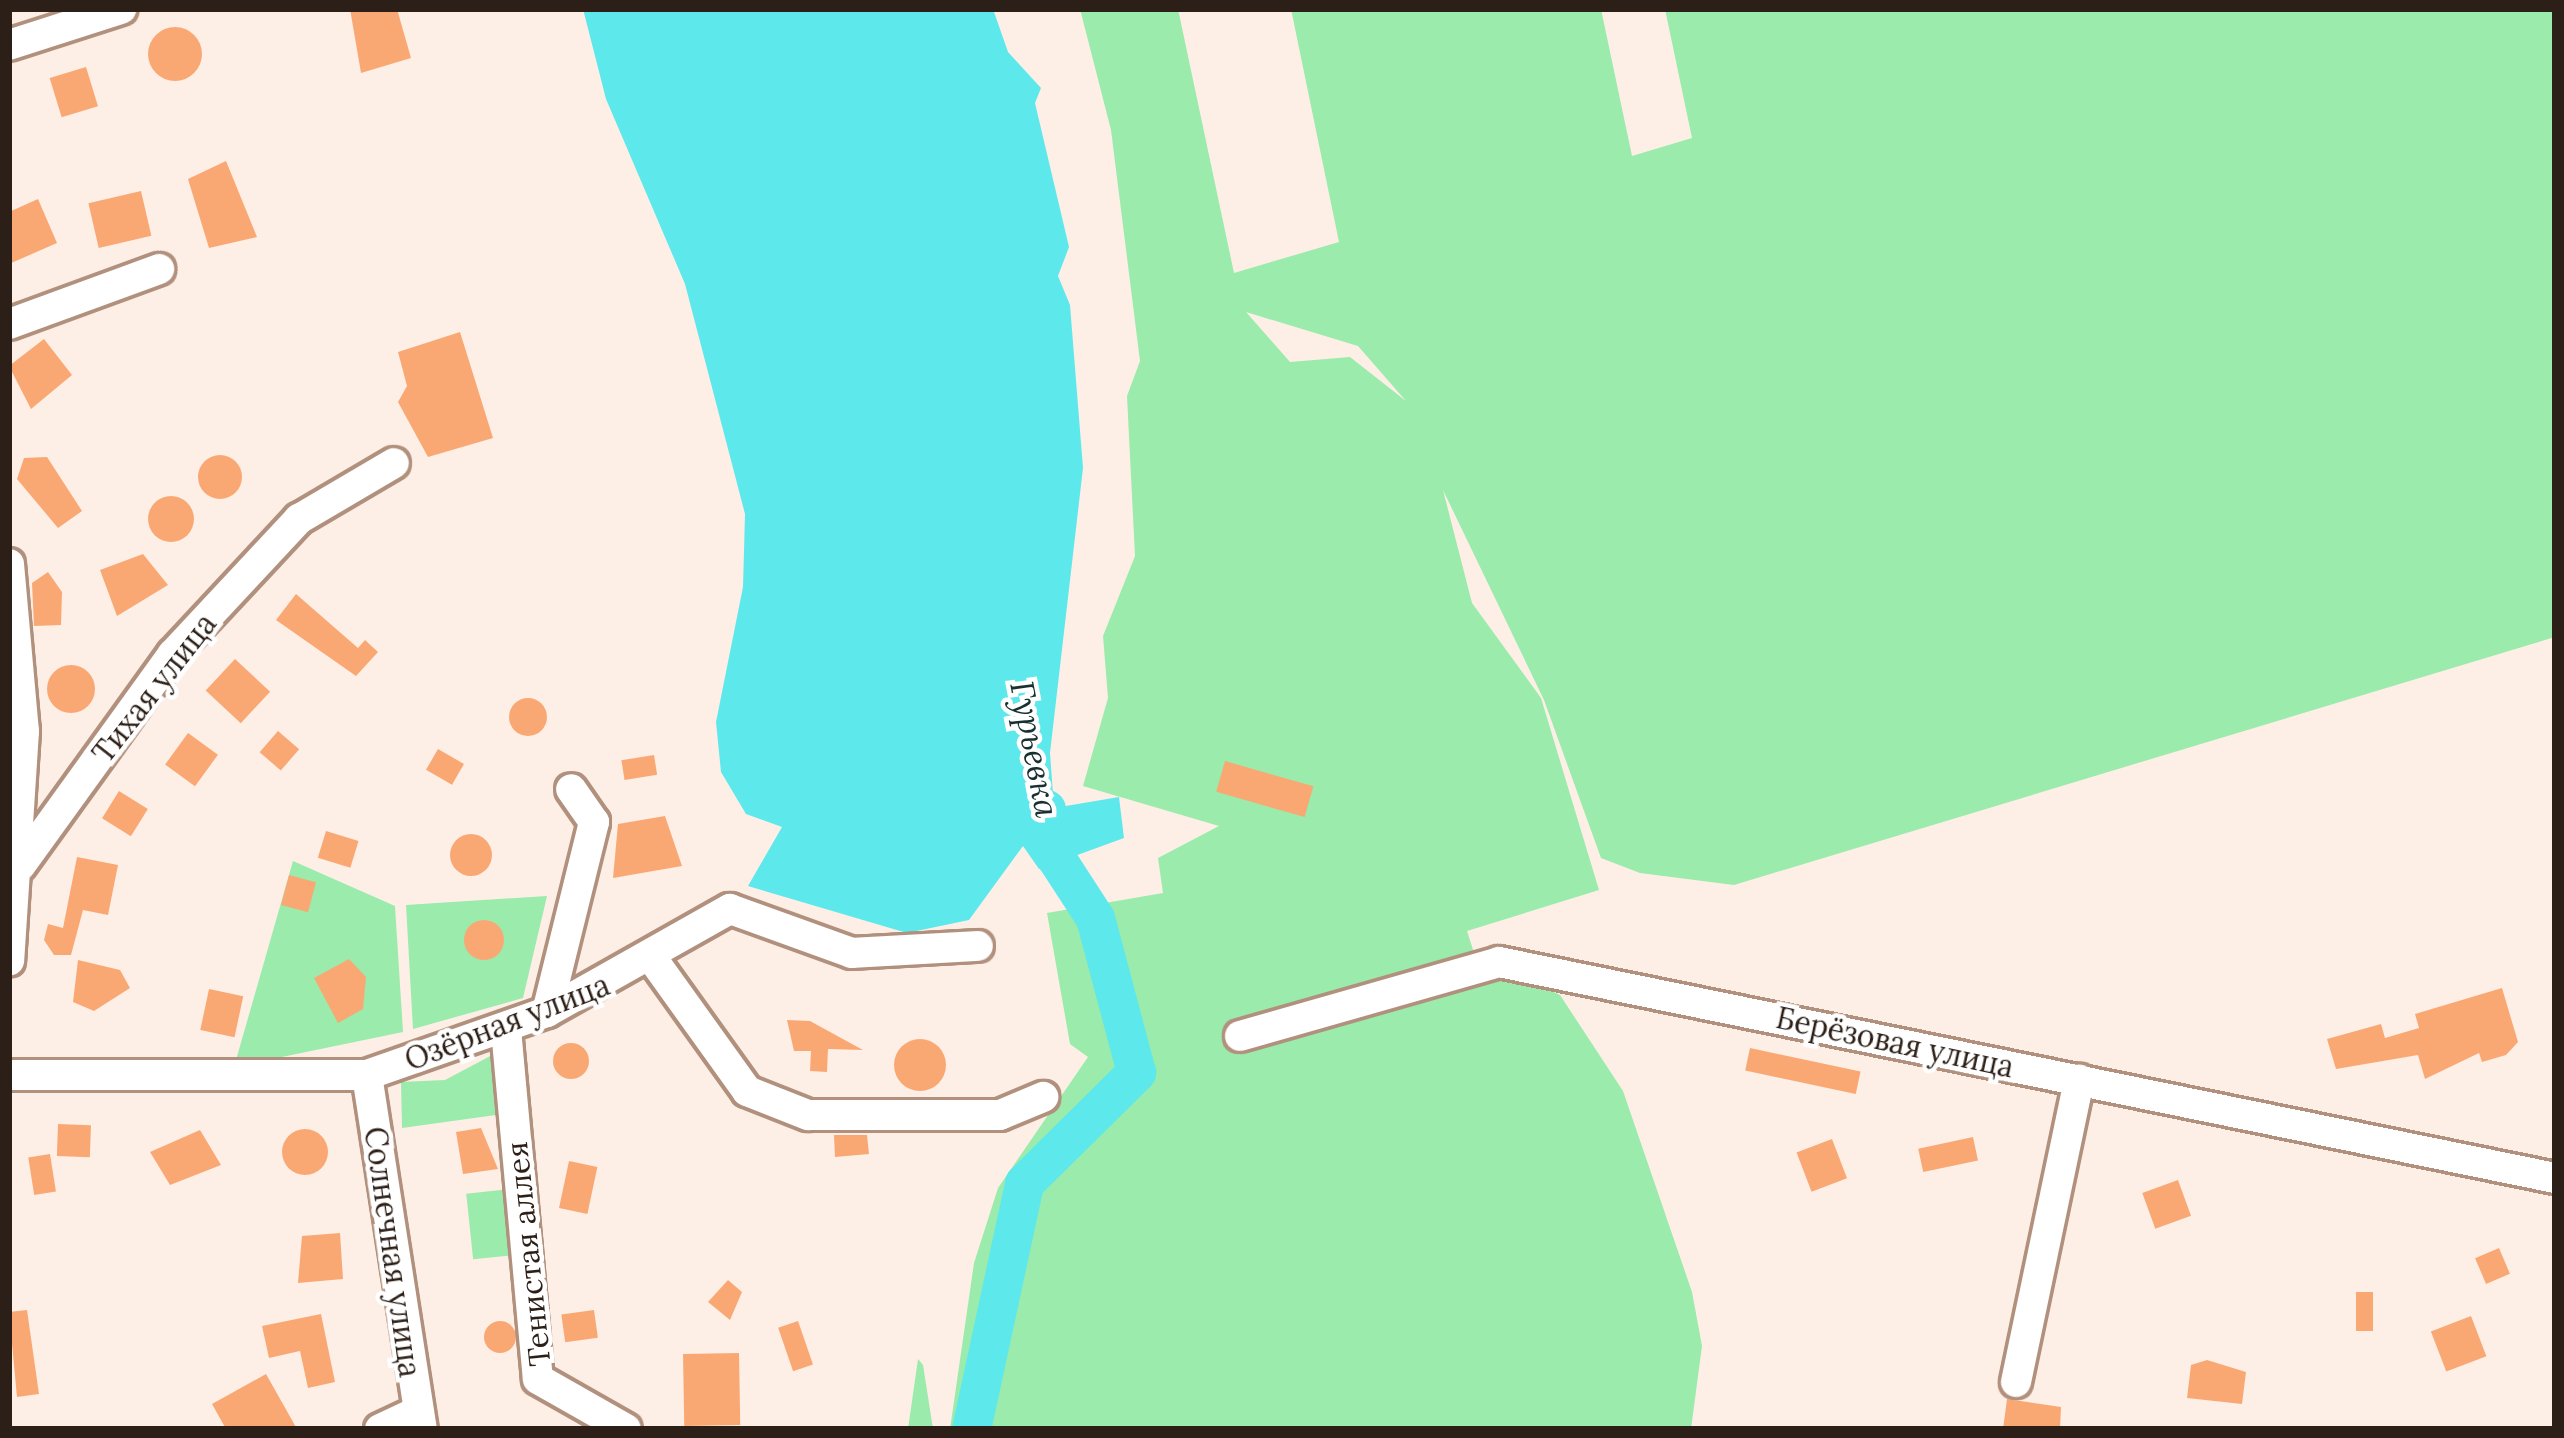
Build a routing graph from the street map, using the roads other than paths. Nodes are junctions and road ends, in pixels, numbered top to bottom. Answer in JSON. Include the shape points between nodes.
{"nodes":[{"id":1,"x":121,"y":9,"type":"edge"},
{"id":2,"x":9,"y":45,"type":"edge"},
{"id":3,"x":159,"y":269,"type":"dead end"},
{"id":4,"x":9,"y":324,"type":"edge"},
{"id":5,"x":394,"y":463,"type":"dead end"},
{"id":6,"x":9,"y":564,"type":"edge"},
{"id":7,"x":571,"y":789,"type":"dead end"},
{"id":8,"x":20,"y":866,"type":"junction"},
{"id":9,"x":978,"y":946,"type":"dead end"},
{"id":10,"x":9,"y":961,"type":"edge"},
{"id":11,"x":654,"y":961,"type":"junction"},
{"id":12,"x":547,"y":1012,"type":"junction"},
{"id":13,"x":506,"y":1029,"type":"junction"},
{"id":14,"x":1240,"y":1036,"type":"dead end"},
{"id":15,"x":367,"y":1075,"type":"junction"},
{"id":16,"x":9,"y":1076,"type":"edge"},
{"id":17,"x":2079,"y":1080,"type":"junction"},
{"id":18,"x":1042,"y":1097,"type":"dead end"},
{"id":19,"x":2555,"y":1178,"type":"edge"},
{"id":20,"x":2016,"y":1382,"type":"dead end"},
{"id":21,"x":419,"y":1420,"type":"edge"},
{"id":22,"x":380,"y":1429,"type":"edge"},
{"id":23,"x":626,"y":1429,"type":"edge"}],
"edges":[{"from":1,"to":2,"type":"street"},
{"from":3,"to":4,"type":"street"},
{"from":5,"to":8,"type":"street","name":"Тихая улица","via":[[299,518],[173,654]]},
{"from":6,"to":8,"type":"street","via":[[24,730]]},
{"from":7,"to":12,"type":"street","via":[[594,822]]},
{"from":8,"to":10,"type":"street"},
{"from":9,"to":11,"type":"street","name":"Озёрная улица","via":[[853,952],[730,909]]},
{"from":11,"to":12,"type":"street","name":"Озёрная улица"},
{"from":11,"to":18,"type":"street","via":[[746,1091],[808,1115],[1000,1115]]},
{"from":12,"to":13,"type":"street","name":"Озёрная улица"},
{"from":13,"to":15,"type":"street","name":"Озёрная улица"},
{"from":13,"to":23,"type":"street","name":"Тенистая аллея","via":[[538,1379]]},
{"from":14,"to":17,"type":"street","name":"Берёзовая улица","via":[[1499,962]]},
{"from":15,"to":16,"type":"street","name":"Озёрная улица"},
{"from":15,"to":21,"type":"street","name":"Солнечная улица"},
{"from":17,"to":19,"type":"street","name":"Берёзовая улица"},
{"from":17,"to":20,"type":"street"},
{"from":21,"to":22,"type":"street"}]}
